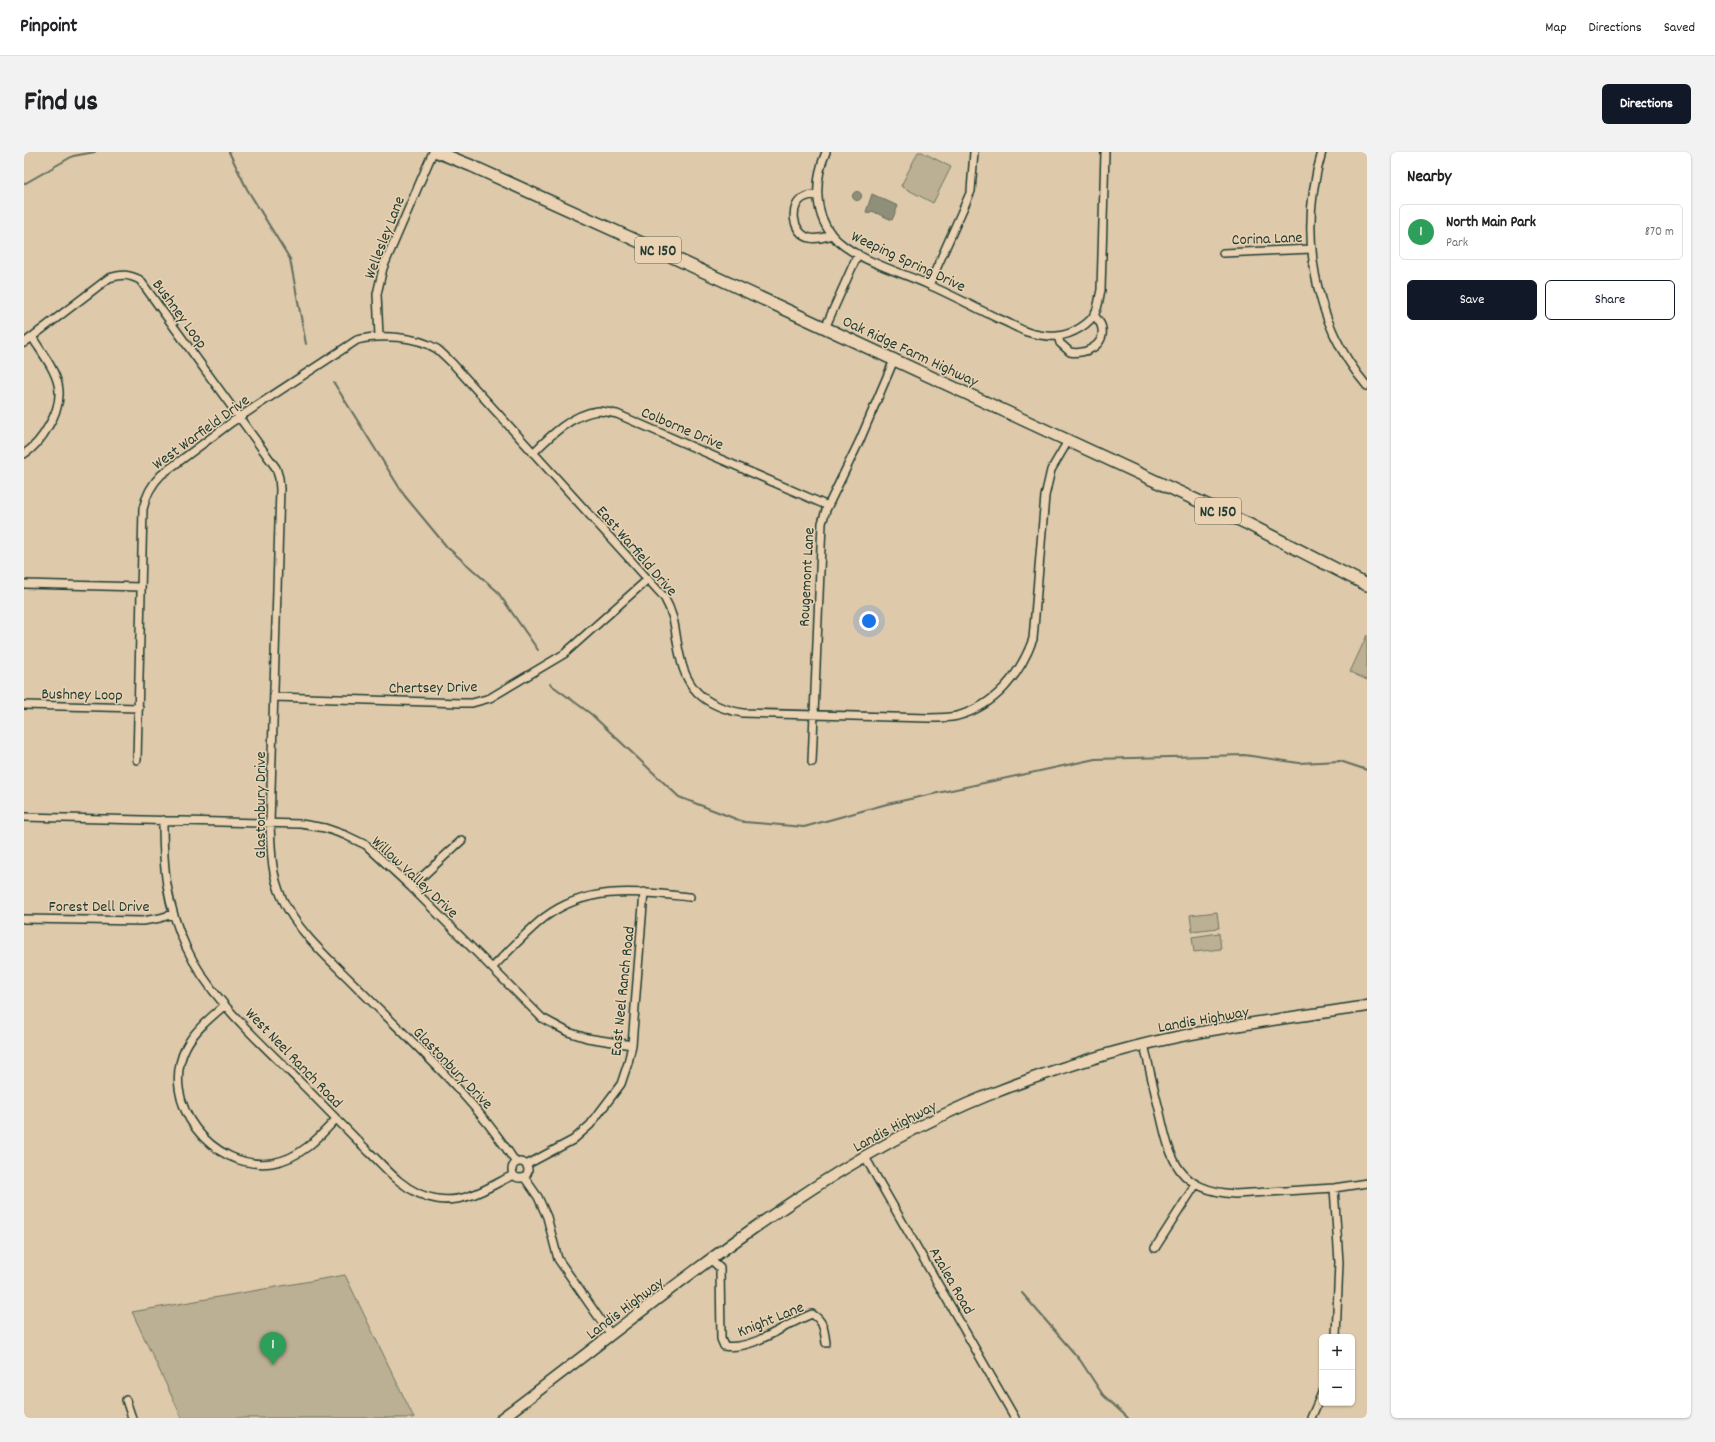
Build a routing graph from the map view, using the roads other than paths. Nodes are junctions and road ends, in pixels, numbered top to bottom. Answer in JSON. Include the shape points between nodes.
{"nodes":[{"id":1,"x":433,"y":152,"type":"edge"},
{"id":2,"x":438,"y":152,"type":"edge"},
{"id":3,"x":826,"y":152,"type":"edge"},
{"id":4,"x":974,"y":152,"type":"edge"},
{"id":5,"x":1106,"y":152,"type":"edge"},
{"id":6,"x":1322,"y":152,"type":"edge"},
{"id":7,"x":818,"y":194,"type":"junction"},
{"id":8,"x":832,"y":235,"type":"junction"},
{"id":9,"x":1312,"y":249,"type":"junction"},
{"id":10,"x":1223,"y":253,"type":"dead end"},
{"id":11,"x":858,"y":254,"type":"junction"},
{"id":12,"x":929,"y":285,"type":"junction"},
{"id":13,"x":1094,"y":314,"type":"junction"},
{"id":14,"x":825,"y":328,"type":"junction"},
{"id":15,"x":379,"y":336,"type":"junction"},
{"id":16,"x":1058,"y":336,"type":"junction"},
{"id":17,"x":32,"y":337,"type":"junction"},
{"id":18,"x":24,"y":343,"type":"edge"},
{"id":19,"x":894,"y":360,"type":"junction"},
{"id":20,"x":1367,"y":386,"type":"edge"},
{"id":21,"x":240,"y":417,"type":"junction"},
{"id":22,"x":1068,"y":441,"type":"junction"},
{"id":23,"x":533,"y":453,"type":"junction"},
{"id":24,"x":24,"y":454,"type":"edge"},
{"id":25,"x":828,"y":506,"type":"junction"},
{"id":26,"x":648,"y":579,"type":"junction"},
{"id":27,"x":24,"y":584,"type":"edge"},
{"id":28,"x":1367,"y":585,"type":"edge"},
{"id":29,"x":141,"y":587,"type":"junction"},
{"id":30,"x":275,"y":697,"type":"junction"},
{"id":31,"x":24,"y":705,"type":"edge"},
{"id":32,"x":139,"y":708,"type":"junction"},
{"id":33,"x":813,"y":714,"type":"junction"},
{"id":34,"x":137,"y":760,"type":"dead end"},
{"id":35,"x":812,"y":762,"type":"dead end"},
{"id":36,"x":24,"y":817,"type":"edge"},
{"id":37,"x":163,"y":820,"type":"junction"},
{"id":38,"x":270,"y":823,"type":"junction"},
{"id":39,"x":462,"y":840,"type":"dead end"},
{"id":40,"x":411,"y":887,"type":"junction"},
{"id":41,"x":644,"y":892,"type":"junction"},
{"id":42,"x":690,"y":897,"type":"dead end"},
{"id":43,"x":173,"y":914,"type":"junction"},
{"id":44,"x":24,"y":919,"type":"edge"},
{"id":45,"x":492,"y":968,"type":"junction"},
{"id":46,"x":225,"y":1005,"type":"junction"},
{"id":47,"x":1367,"y":1006,"type":"edge"},
{"id":48,"x":1144,"y":1044,"type":"junction"},
{"id":49,"x":632,"y":1046,"type":"junction"},
{"id":50,"x":336,"y":1119,"type":"junction"},
{"id":51,"x":865,"y":1157,"type":"junction"},
{"id":52,"x":516,"y":1163,"type":"junction"},
{"id":53,"x":526,"y":1165,"type":"junction"},
{"id":54,"x":513,"y":1175,"type":"junction"},
{"id":55,"x":524,"y":1177,"type":"junction"},
{"id":56,"x":1367,"y":1183,"type":"edge"},
{"id":57,"x":1196,"y":1184,"type":"junction"},
{"id":58,"x":1334,"y":1188,"type":"junction"},
{"id":59,"x":1155,"y":1248,"type":"dead end"},
{"id":60,"x":711,"y":1260,"type":"junction"},
{"id":61,"x":1336,"y":1334,"type":"edge"},
{"id":62,"x":611,"y":1336,"type":"junction"},
{"id":63,"x":826,"y":1343,"type":"dead end"},
{"id":64,"x":126,"y":1400,"type":"dead end"},
{"id":65,"x":1319,"y":1400,"type":"edge"},
{"id":66,"x":132,"y":1418,"type":"edge"},
{"id":67,"x":502,"y":1418,"type":"edge"},
{"id":68,"x":1015,"y":1418,"type":"edge"},
{"id":69,"x":1311,"y":1418,"type":"edge"}],
"edges":[{"from":1,"to":15,"type":"street","name":"Wellesley Lane","via":[[383,268],[377,294]]},
{"from":2,"to":14,"type":"main road","name":"Oak Ridge Farm Highway","number":"NC 150"},
{"from":3,"to":7,"type":"street","name":"Weeping Spring Drive","via":[[818,176]]},
{"from":4,"to":12,"type":"street","via":[[971,191]]},
{"from":5,"to":13,"type":"street","via":[[1101,290]]},
{"from":6,"to":9,"type":"street","via":[[1314,190]]},
{"from":7,"to":8,"type":"street","name":"Weeping Spring Drive","via":[[820,210]]},
{"from":7,"to":8,"type":"street","via":[[804,197],[797,205],[795,223],[800,232],[809,238],[820,239]]},
{"from":8,"to":11,"type":"street","name":"Weeping Spring Drive","via":[[842,245]]},
{"from":9,"to":10,"type":"street","name":"Corina Lane"},
{"from":9,"to":20,"type":"street","via":[[1318,292],[1328,323],[1344,356]]},
{"from":11,"to":12,"type":"street","name":"Weeping Spring Drive"},
{"from":11,"to":14,"type":"street"},
{"from":12,"to":16,"type":"street","name":"Weeping Spring Drive","via":[[1026,331],[1044,336]]},
{"from":13,"to":16,"type":"street","name":"Weeping Spring Drive","via":[[1075,331]]},
{"from":13,"to":16,"type":"street","via":[[1102,331],[1095,347],[1086,352],[1070,352],[1060,343]]},
{"from":14,"to":19,"type":"main road","name":"Oak Ridge Farm Highway","number":"NC 150"},
{"from":15,"to":21,"type":"street","name":"West Warfield Drive","via":[[357,340]]},
{"from":15,"to":23,"type":"street","name":"East Warfield Drive","via":[[407,339],[436,349],[453,364]]},
{"from":17,"to":18,"type":"street","name":"Bushney Loop"},
{"from":17,"to":21,"type":"street","name":"Bushney Loop","via":[[109,278],[129,274],[140,280]]},
{"from":17,"to":24,"type":"street","via":[[53,370],[60,391],[57,411],[52,422],[41,439]]},
{"from":19,"to":22,"type":"main road","name":"Oak Ridge Farm Highway","number":"NC 150"},
{"from":19,"to":25,"type":"street","name":"Rougemont Lane"},
{"from":21,"to":29,"type":"street","name":"West Warfield Drive","via":[[152,484],[143,509]]},
{"from":21,"to":30,"type":"street","name":"Glastonbury Drive","via":[[269,456],[279,478]]},
{"from":22,"to":28,"type":"main road","name":"Oak Ridge Farm Highway","number":"NC 150","via":[[1248,524]]},
{"from":22,"to":33,"type":"street","name":"East Warfield Drive","via":[[1058,456],[1048,480],[1045,496],[1033,639],[1025,661],[1012,679],[995,696],[957,716],[929,718]]},
{"from":23,"to":25,"type":"street","name":"Colborne Drive","via":[[556,431],[582,416],[598,411],[617,414]]},
{"from":23,"to":26,"type":"street","name":"East Warfield Drive"},
{"from":25,"to":33,"type":"street","name":"Rougemont Lane","via":[[821,530]]},
{"from":26,"to":30,"type":"street","name":"Chertsey Drive","via":[[564,654],[490,698],[461,703]]},
{"from":26,"to":33,"type":"street","name":"East Warfield Drive","via":[[672,610],[683,668],[693,688],[706,700],[724,710],[743,713]]},
{"from":27,"to":29,"type":"street"},
{"from":29,"to":32,"type":"street","name":"West Warfield Drive"},
{"from":30,"to":38,"type":"street","name":"Glastonbury Drive"},
{"from":31,"to":32,"type":"street","name":"Bushney Loop"},
{"from":32,"to":34,"type":"street","name":"West Warfield Drive"},
{"from":33,"to":35,"type":"street","name":"Rougemont Lane"},
{"from":36,"to":37,"type":"street","name":"Willow Valley Drive"},
{"from":37,"to":38,"type":"street","name":"Willow Valley Drive"},
{"from":37,"to":43,"type":"street","name":"West Neel Ranch Road","via":[[166,889]]},
{"from":38,"to":40,"type":"street","name":"Willow Valley Drive","via":[[301,824],[345,835],[366,845]]},
{"from":38,"to":52,"type":"street","name":"Glastonbury Drive","via":[[274,875],[282,898],[295,921],[478,1109]]},
{"from":39,"to":40,"type":"street"},
{"from":40,"to":45,"type":"street","name":"Willow Valley Drive"},
{"from":41,"to":42,"type":"street"},
{"from":41,"to":45,"type":"street","via":[[601,893],[564,906],[536,925]]},
{"from":41,"to":49,"type":"street","name":"East Neel Ranch Road"},
{"from":43,"to":44,"type":"street","name":"Forest Dell Drive","via":[[143,921]]},
{"from":43,"to":46,"type":"street","name":"West Neel Ranch Road","via":[[187,948],[208,984]]},
{"from":45,"to":49,"type":"street","name":"Willow Valley Drive","via":[[542,1018],[568,1032],[587,1038]]},
{"from":46,"to":50,"type":"street","name":"West Neel Ranch Road"},
{"from":46,"to":50,"type":"street","via":[[190,1041],[179,1070],[180,1091],[188,1118],[206,1141],[224,1155],[248,1162],[272,1163],[301,1151],[319,1139]]},
{"from":47,"to":48,"type":"main road","name":"Landis Highway","via":[[1208,1030]]},
{"from":48,"to":51,"type":"main road","name":"Landis Highway","via":[[1082,1062],[990,1095],[940,1117]]},
{"from":48,"to":57,"type":"street","via":[[1168,1149],[1182,1173]]},
{"from":49,"to":53,"type":"street","name":"East Neel Ranch Road","via":[[621,1084],[590,1125],[573,1140]]},
{"from":50,"to":54,"type":"street","name":"West Neel Ranch Road","via":[[399,1181],[422,1195],[459,1200],[481,1193]]},
{"from":51,"to":60,"type":"main road","name":"Landis Highway"},
{"from":51,"to":68,"type":"street","name":"Azalea Road"},
{"from":52,"to":53,"type":"street"},
{"from":52,"to":54,"type":"street","via":[[511,1170]]},
{"from":53,"to":55,"type":"street","via":[[527,1173]]},
{"from":54,"to":55,"type":"street","via":[[518,1178]]},
{"from":55,"to":62,"type":"street","via":[[547,1217],[558,1259]]},
{"from":56,"to":58,"type":"street"},
{"from":57,"to":58,"type":"street","via":[[1220,1193],[1235,1194]]},
{"from":57,"to":59,"type":"street"},
{"from":58,"to":61,"type":"street","via":[[1339,1262]]},
{"from":60,"to":62,"type":"main road","name":"Landis Highway"},
{"from":60,"to":63,"type":"street","name":"Knight Lane","via":[[720,1268],[721,1339],[724,1346],[733,1348],[764,1338],[812,1314],[819,1318],[824,1327]]},
{"from":62,"to":67,"type":"main road","name":"Landis Highway"},
{"from":64,"to":66,"type":"street"},
{"from":65,"to":69,"type":"street"}]}
